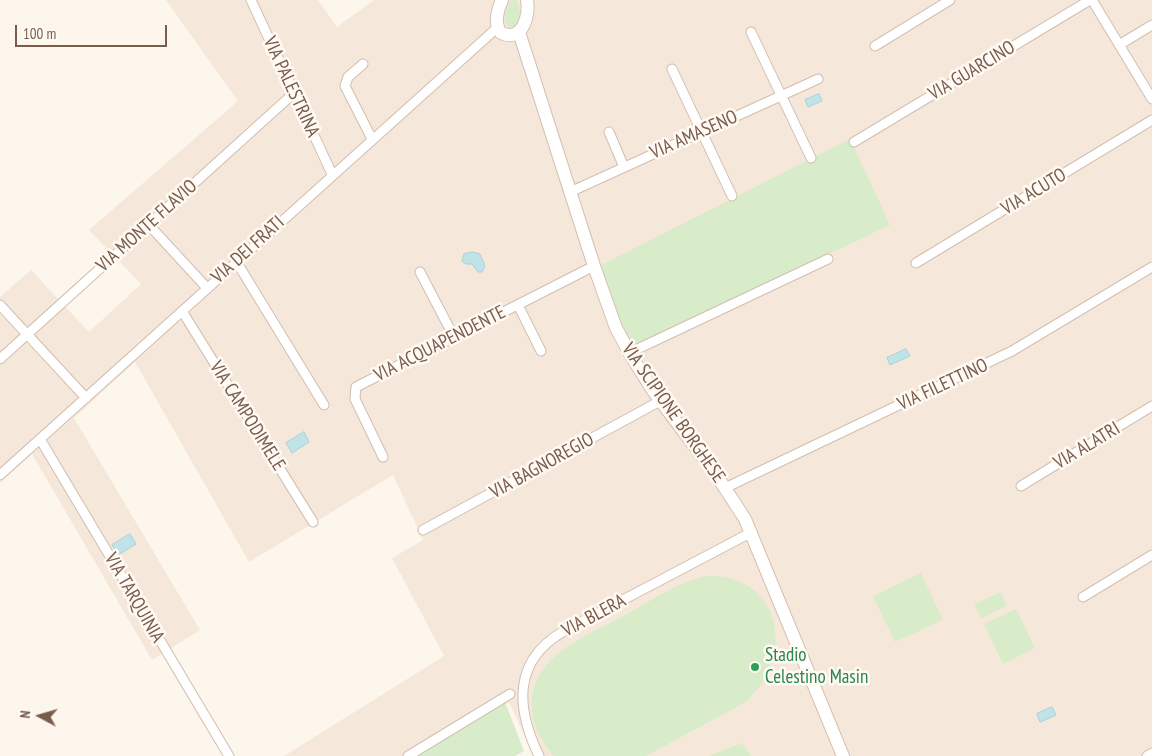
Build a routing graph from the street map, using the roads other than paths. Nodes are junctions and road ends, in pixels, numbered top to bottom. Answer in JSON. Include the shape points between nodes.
{"nodes":[{"id":1,"x":250,"y":0,"type":"edge"},
{"id":2,"x":502,"y":0,"type":"edge"},
{"id":3,"x":527,"y":0,"type":"edge"},
{"id":4,"x":950,"y":0,"type":"edge"},
{"id":5,"x":1091,"y":0,"type":"edge"},
{"id":6,"x":1152,"y":25,"type":"edge"},
{"id":7,"x":498,"y":27,"type":"junction"},
{"id":8,"x":519,"y":32,"type":"junction"},
{"id":9,"x":751,"y":32,"type":"dead end"},
{"id":10,"x":1119,"y":45,"type":"junction"},
{"id":11,"x":875,"y":46,"type":"dead end"},
{"id":12,"x":363,"y":64,"type":"dead end"},
{"id":13,"x":672,"y":69,"type":"dead end"},
{"id":14,"x":818,"y":79,"type":"dead end"},
{"id":15,"x":294,"y":94,"type":"junction"},
{"id":16,"x":781,"y":96,"type":"junction"},
{"id":17,"x":1152,"y":99,"type":"edge"},
{"id":18,"x":1152,"y":120,"type":"edge"},
{"id":19,"x":609,"y":132,"type":"dead end"},
{"id":20,"x":702,"y":132,"type":"junction"},
{"id":21,"x":372,"y":139,"type":"junction"},
{"id":22,"x":854,"y":142,"type":"dead end"},
{"id":23,"x":811,"y":158,"type":"dead end"},
{"id":24,"x":624,"y":167,"type":"junction"},
{"id":25,"x":332,"y":174,"type":"junction"},
{"id":26,"x":570,"y":192,"type":"junction"},
{"id":27,"x":732,"y":196,"type":"dead end"},
{"id":28,"x":149,"y":224,"type":"junction"},
{"id":29,"x":828,"y":259,"type":"dead end"},
{"id":30,"x":236,"y":261,"type":"junction"},
{"id":31,"x":916,"y":264,"type":"dead end"},
{"id":32,"x":594,"y":266,"type":"junction"},
{"id":33,"x":1152,"y":267,"type":"edge"},
{"id":34,"x":420,"y":272,"type":"dead end"},
{"id":35,"x":207,"y":288,"type":"junction"},
{"id":36,"x":0,"y":305,"type":"edge"},
{"id":37,"x":518,"y":305,"type":"junction"},
{"id":38,"x":182,"y":311,"type":"junction"},
{"id":39,"x":27,"y":334,"type":"junction"},
{"id":40,"x":454,"y":337,"type":"junction"},
{"id":41,"x":541,"y":351,"type":"dead end"},
{"id":42,"x":629,"y":353,"type":"junction"},
{"id":43,"x":0,"y":358,"type":"edge"},
{"id":44,"x":86,"y":398,"type":"junction"},
{"id":45,"x":660,"y":401,"type":"junction"},
{"id":46,"x":324,"y":405,"type":"dead end"},
{"id":47,"x":1152,"y":406,"type":"edge"},
{"id":48,"x":40,"y":439,"type":"junction"},
{"id":49,"x":383,"y":457,"type":"dead end"},
{"id":50,"x":0,"y":475,"type":"edge"},
{"id":51,"x":1021,"y":486,"type":"dead end"},
{"id":52,"x":726,"y":488,"type":"junction"},
{"id":53,"x":313,"y":522,"type":"dead end"},
{"id":54,"x":423,"y":530,"type":"dead end"},
{"id":55,"x":752,"y":532,"type":"junction"},
{"id":56,"x":1152,"y":555,"type":"edge"},
{"id":57,"x":1083,"y":598,"type":"dead end"},
{"id":58,"x":510,"y":694,"type":"dead end"},
{"id":59,"x":1152,"y":753,"type":"edge"},
{"id":60,"x":228,"y":756,"type":"edge"},
{"id":61,"x":408,"y":756,"type":"edge"},
{"id":62,"x":539,"y":756,"type":"edge"},
{"id":63,"x":843,"y":756,"type":"edge"},
{"id":64,"x":1147,"y":756,"type":"edge"}],
"edges":[{"from":1,"to":15,"type":"street","name":"VIA PALESTRINA"},
{"from":2,"to":7,"type":"main road"},
{"from":3,"to":8,"type":"main road","via":[[527,17]]},
{"from":4,"to":11,"type":"street"},
{"from":5,"to":10,"type":"street"},
{"from":5,"to":22,"type":"street","name":"VIA GUARCINO"},
{"from":6,"to":10,"type":"street"},
{"from":7,"to":8,"type":"main road","via":[[506,35]]},
{"from":7,"to":21,"type":"street","name":"VIA DEI FRATI"},
{"from":8,"to":26,"type":"main road","name":"VIA SCIPIONE BORGHESE"},
{"from":9,"to":16,"type":"street"},
{"from":10,"to":17,"type":"street"},
{"from":12,"to":21,"type":"street","via":[[348,76],[345,86]]},
{"from":13,"to":20,"type":"street"},
{"from":14,"to":16,"type":"street","name":"VIA AMASENO"},
{"from":15,"to":25,"type":"street","name":"VIA PALESTRINA"},
{"from":15,"to":28,"type":"street","name":"VIA MONTE FLAVIO"},
{"from":16,"to":20,"type":"street","name":"VIA AMASENO"},
{"from":16,"to":23,"type":"street"},
{"from":18,"to":31,"type":"street","name":"VIA ACUTO"},
{"from":19,"to":24,"type":"street"},
{"from":20,"to":24,"type":"street","name":"VIA AMASENO"},
{"from":20,"to":27,"type":"street"},
{"from":21,"to":25,"type":"street","name":"VIA DEI FRATI"},
{"from":24,"to":26,"type":"street","name":"VIA AMASENO"},
{"from":25,"to":30,"type":"street","name":"VIA DEI FRATI"},
{"from":26,"to":32,"type":"main road","name":"VIA SCIPIONE BORGHESE"},
{"from":28,"to":35,"type":"street"},
{"from":28,"to":39,"type":"street","name":"VIA MONTE FLAVIO"},
{"from":29,"to":42,"type":"street"},
{"from":30,"to":35,"type":"street","name":"VIA DEI FRATI"},
{"from":30,"to":46,"type":"street"},
{"from":32,"to":37,"type":"street","name":"VIA ACQUAPENDENTE"},
{"from":32,"to":42,"type":"main road","name":"VIA SCIPIONE BORGHESE"},
{"from":33,"to":52,"type":"street","name":"VIA FILETTINO","via":[[1006,354]]},
{"from":34,"to":40,"type":"street"},
{"from":35,"to":38,"type":"street","name":"VIA DEI FRATI"},
{"from":36,"to":39,"type":"street"},
{"from":37,"to":40,"type":"street","name":"VIA ACQUAPENDENTE"},
{"from":37,"to":41,"type":"street"},
{"from":38,"to":44,"type":"street","name":"VIA DEI FRATI"},
{"from":38,"to":53,"type":"street","name":"VIA CAMPODIMELE"},
{"from":39,"to":43,"type":"street","name":"VIA MONTE FLAVIO"},
{"from":39,"to":44,"type":"street"},
{"from":40,"to":49,"type":"street","name":"VIA ACQUAPENDENTE","via":[[356,387],[355,399]]},
{"from":42,"to":45,"type":"main road","name":"VIA SCIPIONE BORGHESE"},
{"from":44,"to":48,"type":"street","name":"VIA DEI FRATI"},
{"from":45,"to":52,"type":"main road","name":"VIA SCIPIONE BORGHESE"},
{"from":45,"to":54,"type":"street","name":"VIA BAGNOREGIO"},
{"from":47,"to":51,"type":"street","name":"VIA ALATRI"},
{"from":48,"to":50,"type":"street","name":"VIA DEI FRATI"},
{"from":48,"to":60,"type":"street","name":"VIA TARQUINIA"},
{"from":52,"to":55,"type":"main road","name":"VIA SCIPIONE BORGHESE"},
{"from":55,"to":62,"type":"street","name":"VIA BLERA","via":[[564,631],[542,648],[526,672],[522,693],[526,724]]},
{"from":55,"to":63,"type":"main road","name":"VIA SCIPIONE BORGHESE"},
{"from":56,"to":57,"type":"street"},
{"from":58,"to":61,"type":"street"},
{"from":59,"to":64,"type":"street"}]}
